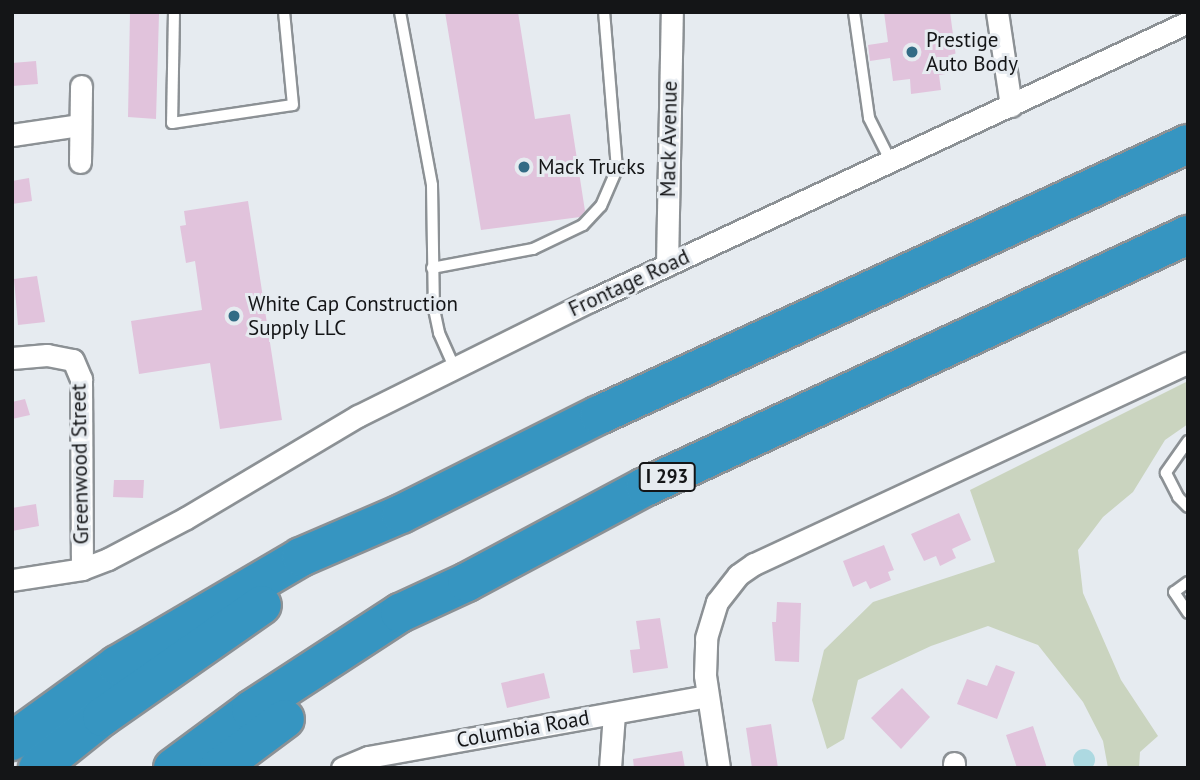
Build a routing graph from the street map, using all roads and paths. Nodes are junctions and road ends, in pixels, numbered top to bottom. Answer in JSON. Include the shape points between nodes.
{"nodes":[{"id":1,"x":174,"y":12,"type":"edge"},
{"id":2,"x":284,"y":12,"type":"edge"},
{"id":3,"x":400,"y":12,"type":"edge"},
{"id":4,"x":604,"y":12,"type":"edge"},
{"id":5,"x":672,"y":12,"type":"edge"},
{"id":6,"x":854,"y":12,"type":"edge"},
{"id":7,"x":997,"y":12,"type":"edge"},
{"id":8,"x":1188,"y":22,"type":"edge"},
{"id":9,"x":81,"y":86,"type":"dead end"},
{"id":10,"x":1011,"y":106,"type":"junction"},
{"id":11,"x":80,"y":125,"type":"junction"},
{"id":12,"x":12,"y":135,"type":"edge"},
{"id":13,"x":1188,"y":144,"type":"edge"},
{"id":14,"x":80,"y":162,"type":"dead end"},
{"id":15,"x":891,"y":162,"type":"junction"},
{"id":16,"x":1188,"y":235,"type":"edge"},
{"id":17,"x":667,"y":265,"type":"junction"},
{"id":18,"x":432,"y":268,"type":"junction"},
{"id":19,"x":12,"y":358,"type":"edge"},
{"id":20,"x":1188,"y":363,"type":"edge"},
{"id":21,"x":455,"y":369,"type":"junction"},
{"id":22,"x":1188,"y":440,"type":"edge"},
{"id":23,"x":1188,"y":507,"type":"edge"},
{"id":24,"x":401,"y":514,"type":"junction"},
{"id":25,"x":82,"y":569,"type":"junction"},
{"id":26,"x":12,"y":580,"type":"edge"},
{"id":27,"x":467,"y":582,"type":"junction"},
{"id":28,"x":1188,"y":582,"type":"edge"},
{"id":29,"x":1188,"y":613,"type":"edge"},
{"id":30,"x":707,"y":696,"type":"junction"},
{"id":31,"x":614,"y":713,"type":"junction"},
{"id":32,"x":12,"y":741,"type":"edge"},
{"id":33,"x":38,"y":768,"type":"edge"},
{"id":34,"x":173,"y":768,"type":"edge"},
{"id":35,"x":219,"y":768,"type":"edge"},
{"id":36,"x":342,"y":768,"type":"edge"},
{"id":37,"x":610,"y":768,"type":"edge"},
{"id":38,"x":719,"y":768,"type":"edge"}],
"edges":[{"from":1,"to":2,"type":"lane","via":[[172,123],[293,105]]},
{"from":3,"to":18,"type":"lane","via":[[428,150]]},
{"from":4,"to":18,"type":"lane","via":[[617,169],[601,206],[583,225],[533,249]]},
{"from":5,"to":17,"type":"street","name":"Mack Avenue"},
{"from":6,"to":15,"type":"lane","via":[[869,118]]},
{"from":7,"to":10,"type":"street"},
{"from":8,"to":10,"type":"street","name":"Frontage Road"},
{"from":9,"to":11,"type":"street"},
{"from":10,"to":15,"type":"street","name":"Frontage Road"},
{"from":11,"to":12,"type":"street"},
{"from":11,"to":14,"type":"street"},
{"from":13,"to":24,"type":"highway","via":[[599,415]]},
{"from":15,"to":17,"type":"street","name":"Frontage Road"},
{"from":16,"to":27,"type":"highway","number":"I 293","via":[[645,487]]},
{"from":17,"to":21,"type":"street","name":"Frontage Road"},
{"from":18,"to":21,"type":"lane","via":[[436,322]]},
{"from":19,"to":25,"type":"street","name":"Greenwood Street","via":[[47,355],[73,360],[82,380]]},
{"from":20,"to":30,"type":"street","via":[[754,564],[728,584],[711,616],[705,656]]},
{"from":21,"to":25,"type":"street","name":"Frontage Road","via":[[312,442],[186,518]]},
{"from":22,"to":23,"type":"lane","via":[[1166,472]]},
{"from":24,"to":32,"type":"highway","via":[[301,557],[205,611],[117,665]]},
{"from":24,"to":33,"type":"highway","via":[[194,651]]},
{"from":25,"to":26,"type":"street","name":"Frontage Road"},
{"from":27,"to":34,"type":"highway","number":"I 293","via":[[389,620],[251,710]]},
{"from":27,"to":35,"type":"highway"},
{"from":28,"to":29,"type":"lane","via":[[1174,592]]},
{"from":30,"to":31,"type":"street","name":"Columbia Road"},
{"from":30,"to":38,"type":"street"},
{"from":31,"to":36,"type":"street","name":"Columbia Road","via":[[368,757]]},
{"from":31,"to":37,"type":"street"}]}
